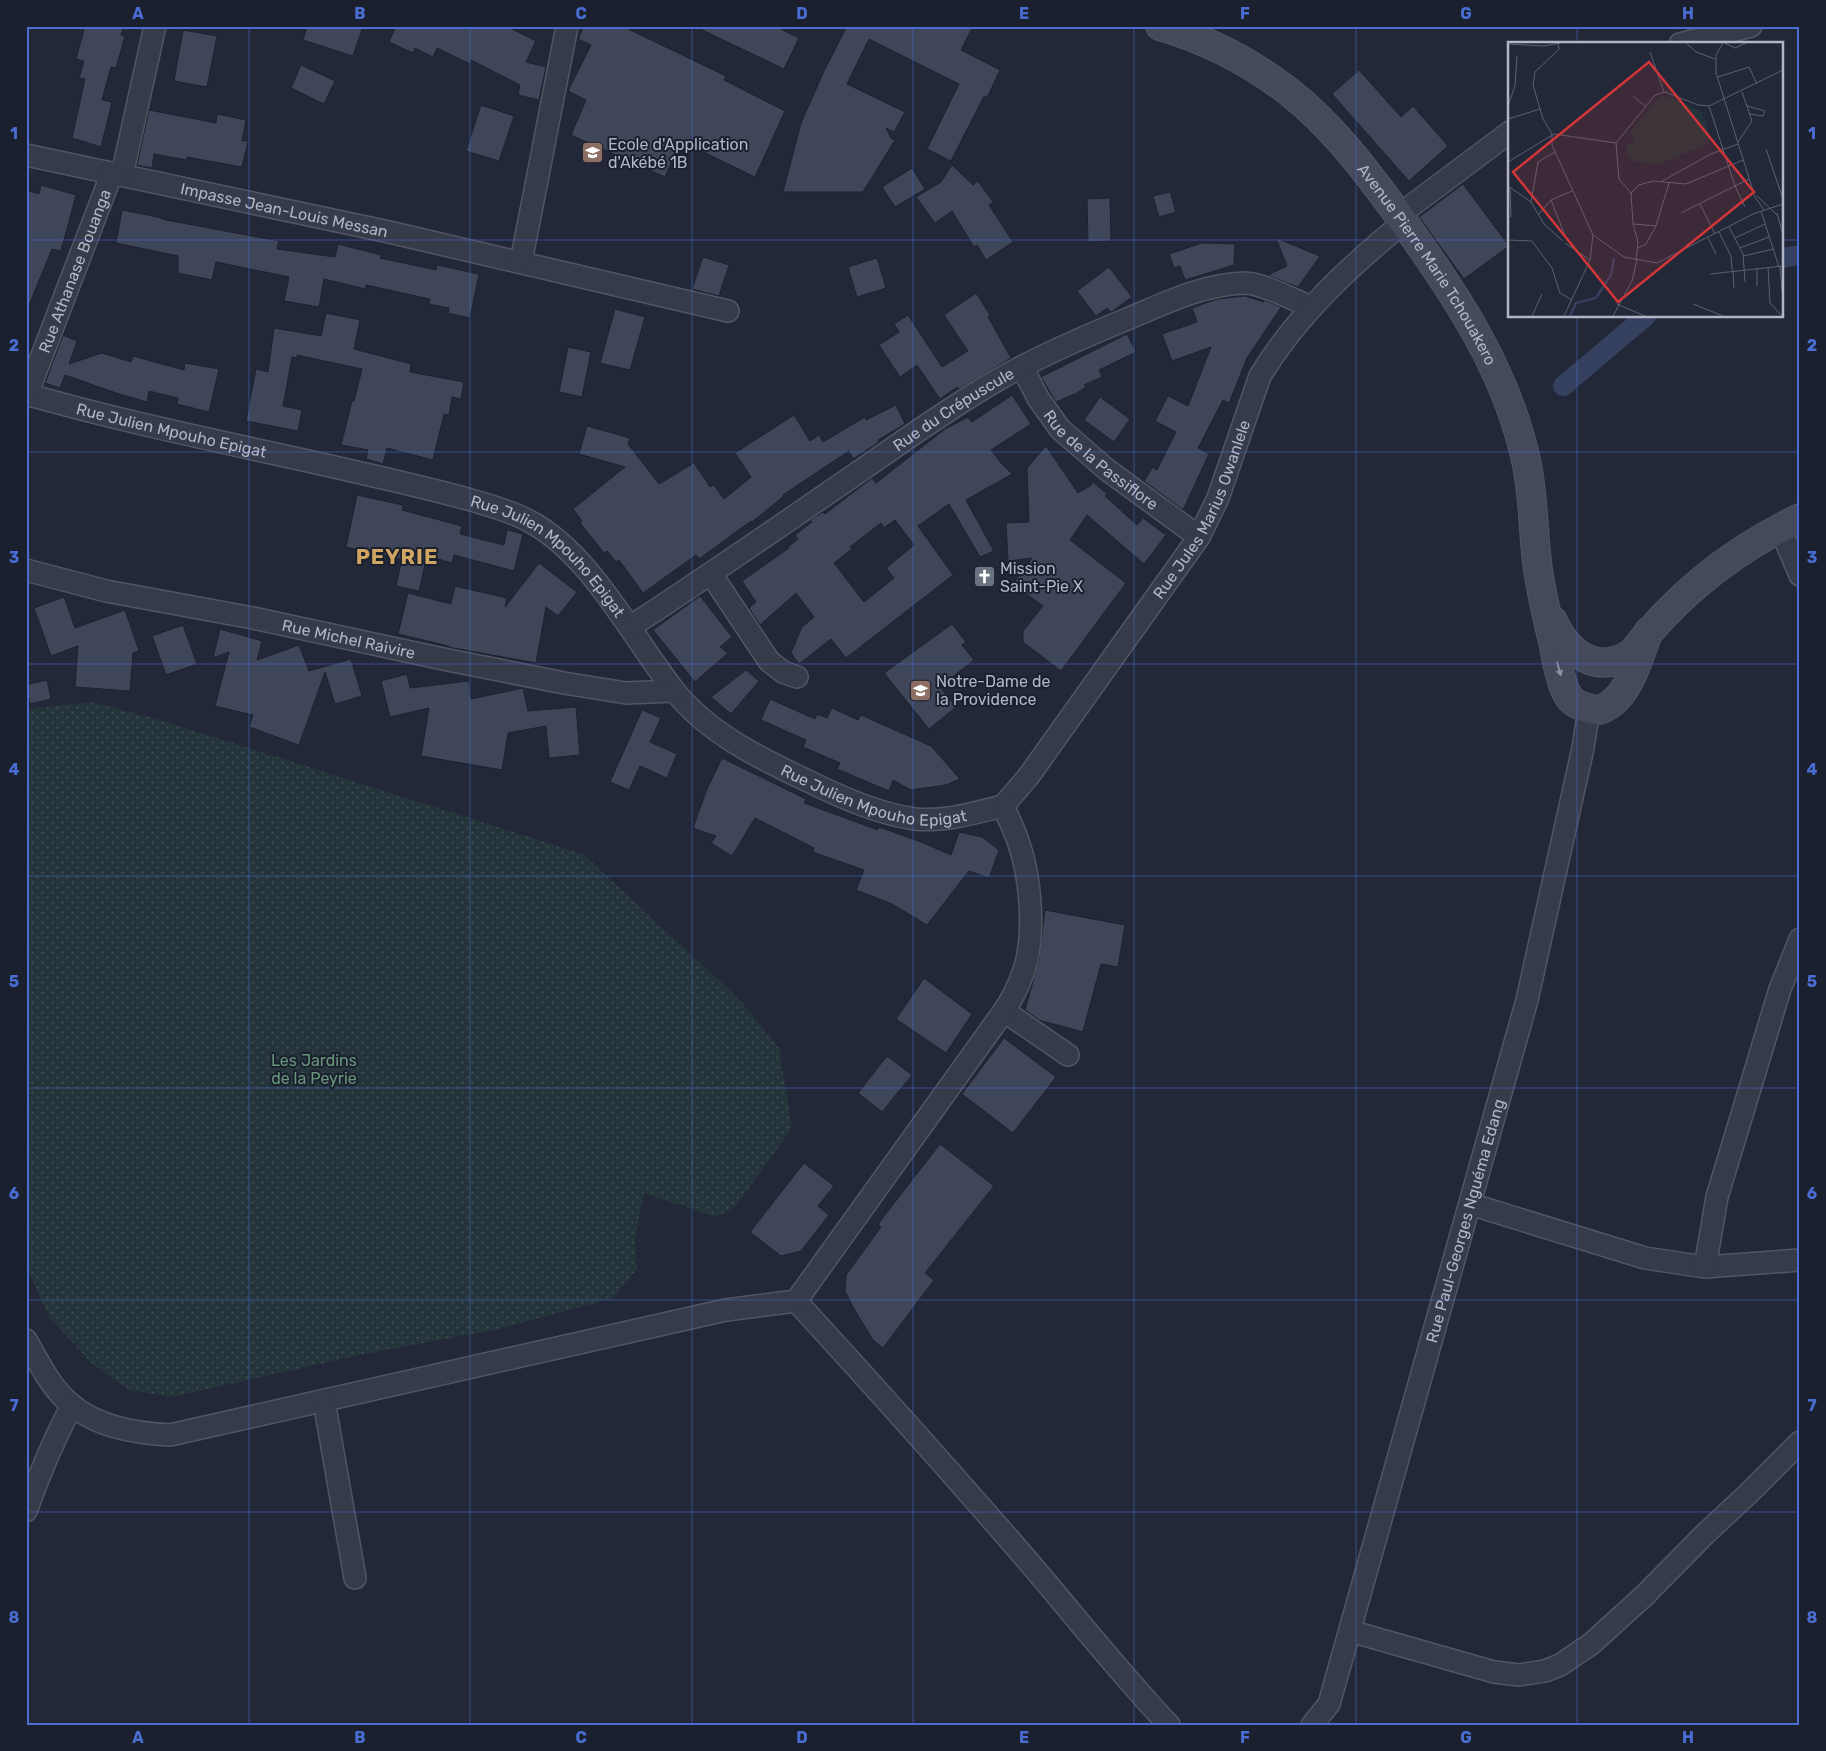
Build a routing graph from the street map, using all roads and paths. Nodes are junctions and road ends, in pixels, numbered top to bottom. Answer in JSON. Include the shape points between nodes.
{"nodes":[{"id":1,"x":155,"y":26,"type":"edge"},
{"id":2,"x":567,"y":26,"type":"edge"},
{"id":3,"x":1160,"y":26,"type":"edge"},
{"id":4,"x":1750,"y":26,"type":"edge"},
{"id":5,"x":1688,"y":42,"type":"edge"},
{"id":6,"x":1508,"y":134,"type":"edge"},
{"id":7,"x":26,"y":155,"type":"edge"},
{"id":8,"x":117,"y":174,"type":"junction"},
{"id":9,"x":1401,"y":219,"type":"junction"},
{"id":10,"x":531,"y":265,"type":"junction"},
{"id":11,"x":1311,"y":307,"type":"junction"},
{"id":12,"x":728,"y":311,"type":"dead end"},
{"id":13,"x":1022,"y":367,"type":"junction"},
{"id":14,"x":27,"y":396,"type":"edge"},
{"id":15,"x":1790,"y":523,"type":"edge"},
{"id":16,"x":1199,"y":537,"type":"junction"},
{"id":17,"x":26,"y":570,"type":"edge"},
{"id":18,"x":711,"y":574,"type":"junction"},
{"id":19,"x":1800,"y":575,"type":"edge"},
{"id":20,"x":1545,"y":604,"type":"junction"},
{"id":21,"x":630,"y":627,"type":"junction"},
{"id":22,"x":1649,"y":631,"type":"junction"},
{"id":23,"x":797,"y":677,"type":"dead end"},
{"id":24,"x":674,"y":691,"type":"junction"},
{"id":25,"x":1590,"y":709,"type":"junction"},
{"id":26,"x":1003,"y":806,"type":"junction"},
{"id":27,"x":1800,"y":939,"type":"edge"},
{"id":28,"x":1004,"y":1011,"type":"junction"},
{"id":29,"x":1068,"y":1055,"type":"dead end"},
{"id":30,"x":1470,"y":1204,"type":"junction"},
{"id":31,"x":1800,"y":1260,"type":"edge"},
{"id":32,"x":1705,"y":1267,"type":"junction"},
{"id":33,"x":796,"y":1301,"type":"junction"},
{"id":34,"x":26,"y":1340,"type":"edge"},
{"id":35,"x":324,"y":1401,"type":"junction"},
{"id":36,"x":72,"y":1405,"type":"junction"},
{"id":37,"x":1800,"y":1442,"type":"edge"},
{"id":38,"x":26,"y":1511,"type":"edge"},
{"id":39,"x":355,"y":1578,"type":"dead end"},
{"id":40,"x":1350,"y":1631,"type":"junction"},
{"id":41,"x":1170,"y":1725,"type":"edge"},
{"id":42,"x":1312,"y":1725,"type":"edge"}],
"edges":[{"from":1,"to":8,"type":"street","name":"Rue Athanase Bouanga"},
{"from":2,"to":10,"type":"street"},
{"from":3,"to":9,"type":"main road","name":"Avenue Pierre Marie Tchouakero","via":[[1219,49],[1288,91],[1341,140]]},
{"from":4,"to":5,"type":"street"},
{"from":6,"to":9,"type":"street","name":"Rue Jules Marius Owanlele"},
{"from":7,"to":8,"type":"street","name":"Impasse Jean-Louis Messan"},
{"from":8,"to":10,"type":"street","name":"Impasse Jean-Louis Messan"},
{"from":8,"to":14,"type":"street","name":"Rue Athanase Bouanga"},
{"from":9,"to":11,"type":"street","name":"Rue Jules Marius Owanlele"},
{"from":9,"to":20,"type":"main road","name":"Avenue Pierre Marie Tchouakero","via":[[1476,330],[1509,402],[1527,465]]},
{"from":10,"to":12,"type":"street","name":"Impasse Jean-Louis Messan"},
{"from":11,"to":13,"type":"street","name":"Rue du Crépuscule","via":[[1247,283],[1219,286],[1170,301]]},
{"from":11,"to":16,"type":"street","name":"Rue Jules Marius Owanlele","via":[[1260,376],[1218,498]]},
{"from":13,"to":16,"type":"street","name":"Rue de la Passiflore","via":[[1038,398],[1060,429],[1106,469]]},
{"from":13,"to":18,"type":"street","name":"Rue du Crépuscule","via":[[934,420]]},
{"from":14,"to":21,"type":"street","name":"Rue Julien Mpouho Epigat","via":[[436,490],[501,509],[530,522],[558,542],[605,592]]},
{"from":15,"to":19,"type":"street"},
{"from":15,"to":22,"type":"main road","via":[[1709,573]]},
{"from":16,"to":26,"type":"street","name":"Rue Jules Marius Owanlele","via":[[1028,777]]},
{"from":17,"to":24,"type":"street","name":"Rue Michel Raivire","via":[[106,591],[564,683],[626,693]]},
{"from":18,"to":21,"type":"street","name":"Rue du Crépuscule"},
{"from":18,"to":23,"type":"street","via":[[769,661],[783,672]]},
{"from":20,"to":22,"type":"main road","via":[[1558,632],[1574,652],[1587,660],[1600,663],[1625,657]]},
{"from":20,"to":25,"type":"main road","one_way":true,"via":[[1568,697]]},
{"from":21,"to":24,"type":"street","name":"Rue Julien Mpouho Epigat"},
{"from":22,"to":25,"type":"main road","via":[[1622,693],[1601,710]]},
{"from":24,"to":26,"type":"street","name":"Rue Julien Mpouho Epigat","via":[[696,713],[747,750],[865,806],[916,819],[946,820]]},
{"from":25,"to":30,"type":"street","name":"Rue Paul-Georges Nguéma Edang","via":[[1527,1000]]},
{"from":26,"to":28,"type":"street","via":[[1018,842],[1028,879],[1031,917],[1024,971]]},
{"from":27,"to":32,"type":"street","via":[[1780,989],[1717,1197]]},
{"from":28,"to":29,"type":"street"},
{"from":28,"to":33,"type":"street"},
{"from":30,"to":32,"type":"street","via":[[1644,1258]]},
{"from":30,"to":40,"type":"street","name":"Rue Paul-Georges Nguéma Edang"},
{"from":31,"to":32,"type":"street"},
{"from":33,"to":35,"type":"street","via":[[726,1310]]},
{"from":33,"to":41,"type":"street"},
{"from":34,"to":36,"type":"street","via":[[47,1375]]},
{"from":35,"to":36,"type":"street","via":[[170,1435],[144,1434],[114,1427]]},
{"from":35,"to":39,"type":"street"},
{"from":36,"to":38,"type":"street"},
{"from":37,"to":40,"type":"street","via":[[1644,1596],[1591,1644],[1560,1665],[1519,1675],[1494,1672]]},
{"from":40,"to":42,"type":"street","name":"Rue Paul-Georges Nguéma Edang","via":[[1329,1704]]}]}
